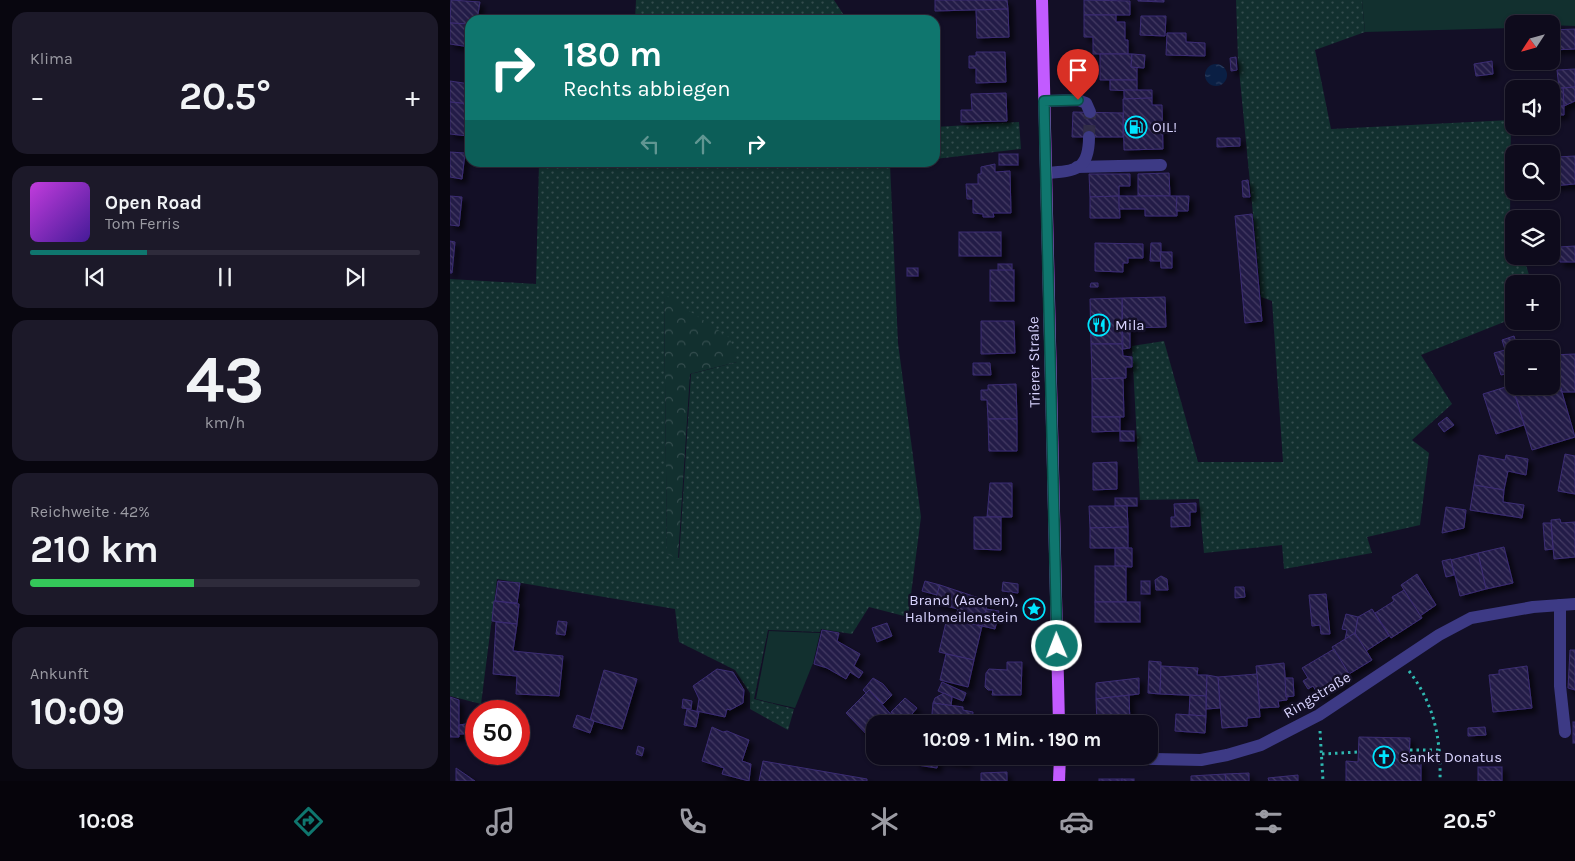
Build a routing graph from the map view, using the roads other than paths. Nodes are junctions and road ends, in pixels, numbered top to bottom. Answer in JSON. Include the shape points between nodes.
{"nodes":[{"id":1,"x":1042,"y":0,"type":"edge"},
{"id":2,"x":1044,"y":101,"type":"junction"},
{"id":3,"x":1090,"y":112,"type":"dead end"},
{"id":4,"x":1090,"y":137,"type":"tunnel mouth"},
{"id":5,"x":1161,"y":165,"type":"dead end"},
{"id":6,"x":1077,"y":167,"type":"junction"},
{"id":7,"x":1047,"y":173,"type":"junction"},
{"id":8,"x":1575,"y":604,"type":"edge"},
{"id":9,"x":1560,"y":605,"type":"junction"},
{"id":10,"x":1059,"y":715,"type":"edge"},
{"id":11,"x":1565,"y":732,"type":"dead end"},
{"id":12,"x":1158,"y":759,"type":"edge"},
{"id":13,"x":1060,"y":765,"type":"edge"},
{"id":14,"x":1060,"y":781,"type":"edge"}],
"edges":[{"from":1,"to":2,"type":"main road","name":"Trierer Straße"},
{"from":2,"to":3,"type":"street","via":[[1078,100],[1086,103]]},
{"from":2,"to":7,"type":"main road","name":"Trierer Straße"},
{"from":4,"to":6,"type":"street","via":[[1089,155]]},
{"from":5,"to":6,"type":"street"},
{"from":6,"to":7,"type":"street","via":[[1072,171]]},
{"from":7,"to":10,"type":"main road","name":"Trierer Straße"},
{"from":8,"to":9,"type":"street","name":"Ringstraße"},
{"from":9,"to":11,"type":"street","via":[[1560,686]]},
{"from":9,"to":12,"type":"street","name":"Ringstraße","via":[[1471,618],[1438,635],[1318,715],[1261,745],[1201,760]]},
{"from":13,"to":14,"type":"main road"}]}
